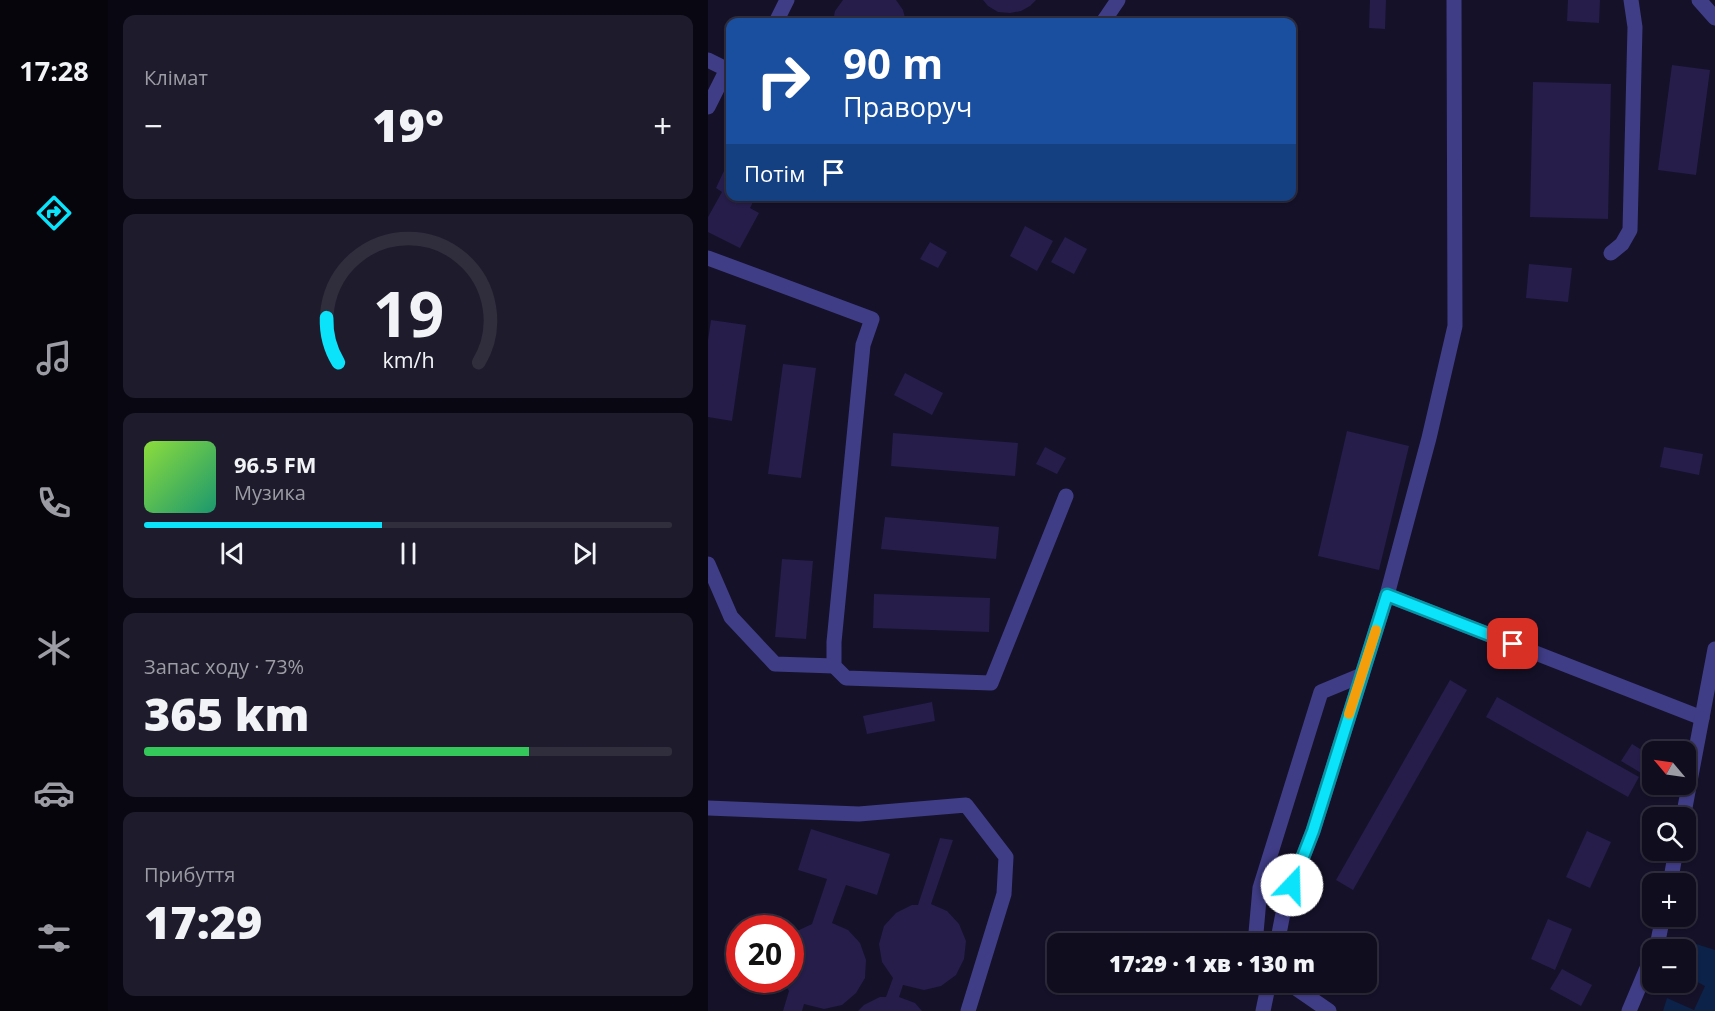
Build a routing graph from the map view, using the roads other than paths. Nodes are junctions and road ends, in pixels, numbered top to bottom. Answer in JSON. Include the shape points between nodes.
{"nodes":[{"id":1,"x":787,"y":0,"type":"edge"},
{"id":2,"x":1118,"y":0,"type":"edge"},
{"id":3,"x":1455,"y":0,"type":"edge"},
{"id":4,"x":1631,"y":0,"type":"edge"},
{"id":5,"x":1699,"y":0,"type":"edge"},
{"id":6,"x":778,"y":18,"type":"edge"},
{"id":7,"x":1106,"y":18,"type":"edge"},
{"id":8,"x":1715,"y":18,"type":"edge"},
{"id":9,"x":708,"y":60,"type":"edge"},
{"id":10,"x":726,"y":69,"type":"edge"},
{"id":11,"x":726,"y":75,"type":"edge"},
{"id":12,"x":708,"y":107,"type":"edge"},
{"id":13,"x":1611,"y":253,"type":"dead end"},
{"id":14,"x":708,"y":258,"type":"edge"},
{"id":15,"x":1066,"y":496,"type":"dead end"},
{"id":16,"x":708,"y":564,"type":"edge"},
{"id":17,"x":1387,"y":595,"type":"junction"},
{"id":18,"x":1715,"y":649,"type":"edge"},
{"id":19,"x":834,"y":666,"type":"junction"},
{"id":20,"x":1362,"y":675,"type":"junction"},
{"id":21,"x":1702,"y":718,"type":"junction"},
{"id":22,"x":1685,"y":807,"type":"edge"},
{"id":23,"x":708,"y":808,"type":"edge"},
{"id":24,"x":1256,"y":933,"type":"edge"},
{"id":25,"x":1279,"y":933,"type":"edge"},
{"id":26,"x":1642,"y":980,"type":"edge"},
{"id":27,"x":1265,"y":993,"type":"edge"},
{"id":28,"x":1303,"y":993,"type":"edge"},
{"id":29,"x":968,"y":1011,"type":"edge"},
{"id":30,"x":1263,"y":1011,"type":"edge"},
{"id":31,"x":1329,"y":1011,"type":"edge"},
{"id":32,"x":1629,"y":1011,"type":"edge"}],
"edges":[{"from":1,"to":6,"type":"street"},
{"from":2,"to":7,"type":"street"},
{"from":3,"to":17,"type":"street","via":[[1455,326]]},
{"from":4,"to":13,"type":"street","via":[[1635,27],[1630,230]]},
{"from":5,"to":8,"type":"street"},
{"from":9,"to":10,"type":"street"},
{"from":11,"to":12,"type":"street"},
{"from":14,"to":19,"type":"street","via":[[872,319],[863,345]]},
{"from":15,"to":19,"type":"street","via":[[991,683],[846,678]]},
{"from":16,"to":19,"type":"street","via":[[731,617],[775,664]]},
{"from":17,"to":20,"type":"street"},
{"from":17,"to":21,"type":"street"},
{"from":18,"to":21,"type":"street"},
{"from":20,"to":24,"type":"street","via":[[1321,692],[1260,888]]},
{"from":20,"to":25,"type":"street","via":[[1313,831],[1285,903]]},
{"from":21,"to":22,"type":"street"},
{"from":23,"to":29,"type":"street","via":[[859,814],[966,805],[1006,857],[1004,894]]},
{"from":26,"to":32,"type":"street"},
{"from":27,"to":30,"type":"street"},
{"from":28,"to":31,"type":"street"}]}
